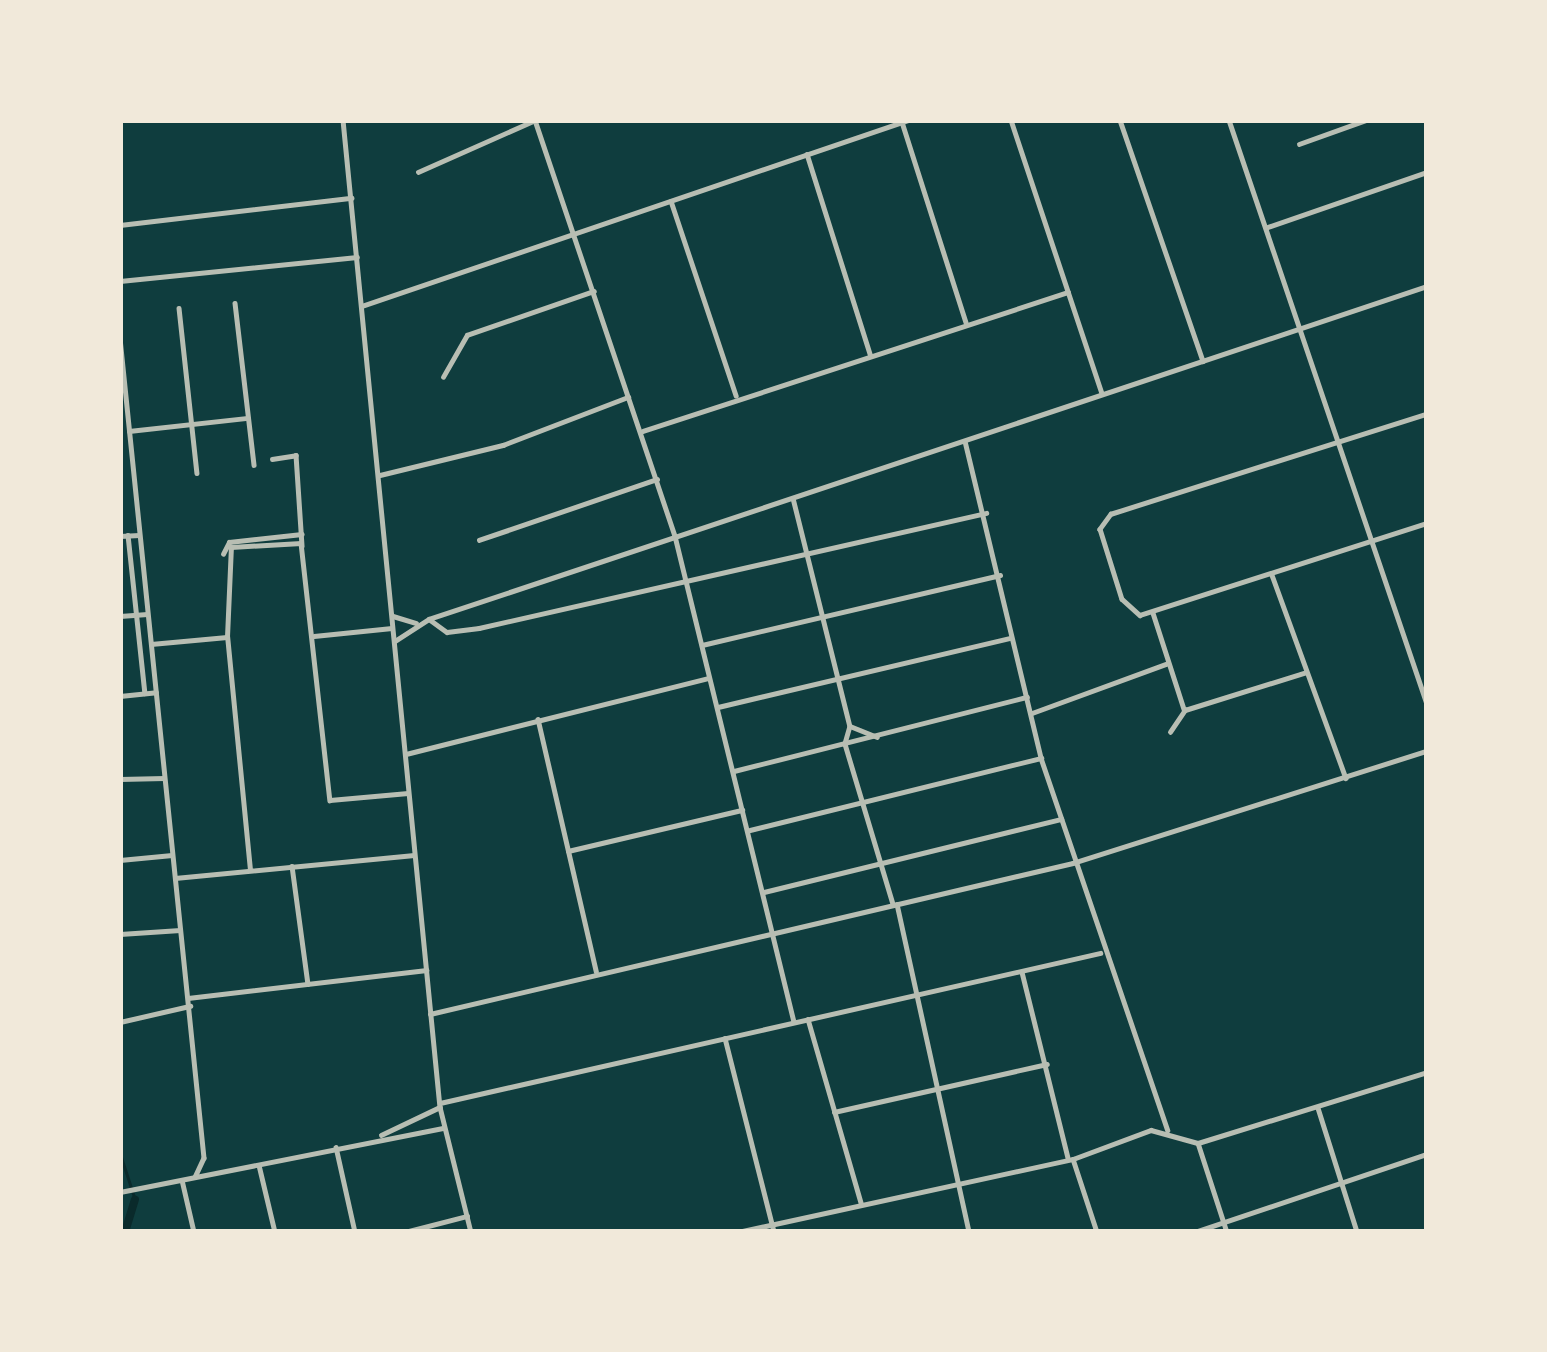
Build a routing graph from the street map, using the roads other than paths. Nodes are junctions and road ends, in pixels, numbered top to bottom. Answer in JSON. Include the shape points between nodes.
{"nodes":[{"id":1,"x":343,"y":120,"type":"edge"},
{"id":2,"x":536,"y":120,"type":"edge"},
{"id":3,"x":1011,"y":120,"type":"edge"},
{"id":4,"x":1120,"y":120,"type":"edge"},
{"id":5,"x":1229,"y":120,"type":"edge"},
{"id":6,"x":1366,"y":120,"type":"edge"},
{"id":7,"x":905,"y":121,"type":"edge"},
{"id":8,"x":1347,"y":123,"type":"edge"},
{"id":9,"x":1299,"y":144,"type":"dead end"},
{"id":10,"x":807,"y":154,"type":"junction"},
{"id":11,"x":418,"y":172,"type":"dead end"},
{"id":12,"x":1427,"y":172,"type":"edge"},
{"id":13,"x":352,"y":198,"type":"junction"},
{"id":14,"x":671,"y":201,"type":"junction"},
{"id":15,"x":120,"y":225,"type":"edge"},
{"id":16,"x":1267,"y":228,"type":"junction"},
{"id":17,"x":577,"y":238,"type":"junction"},
{"id":18,"x":357,"y":256,"type":"junction"},
{"id":19,"x":120,"y":281,"type":"edge"},
{"id":20,"x":1427,"y":286,"type":"edge"},
{"id":21,"x":594,"y":291,"type":"junction"},
{"id":22,"x":1068,"y":292,"type":"junction"},
{"id":23,"x":235,"y":303,"type":"dead end"},
{"id":24,"x":362,"y":305,"type":"junction"},
{"id":25,"x":178,"y":308,"type":"dead end"},
{"id":26,"x":967,"y":324,"type":"junction"},
{"id":27,"x":1300,"y":328,"type":"junction"},
{"id":28,"x":120,"y":338,"type":"edge"},
{"id":29,"x":870,"y":354,"type":"junction"},
{"id":30,"x":1203,"y":362,"type":"junction"},
{"id":31,"x":443,"y":376,"type":"dead end"},
{"id":32,"x":737,"y":395,"type":"junction"},
{"id":33,"x":1103,"y":395,"type":"junction"},
{"id":34,"x":628,"y":397,"type":"junction"},
{"id":35,"x":1427,"y":414,"type":"edge"},
{"id":36,"x":247,"y":418,"type":"junction"},
{"id":37,"x":191,"y":424,"type":"junction"},
{"id":38,"x":129,"y":431,"type":"junction"},
{"id":39,"x":643,"y":431,"type":"junction"},
{"id":40,"x":964,"y":441,"type":"junction"},
{"id":41,"x":130,"y":443,"type":"junction"},
{"id":42,"x":120,"y":444,"type":"edge"},
{"id":43,"x":1339,"y":444,"type":"junction"},
{"id":44,"x":272,"y":459,"type":"dead end"},
{"id":45,"x":254,"y":465,"type":"dead end"},
{"id":46,"x":196,"y":473,"type":"dead end"},
{"id":47,"x":380,"y":475,"type":"junction"},
{"id":48,"x":657,"y":479,"type":"junction"},
{"id":49,"x":793,"y":498,"type":"junction"},
{"id":50,"x":986,"y":513,"type":"junction"},
{"id":51,"x":1427,"y":523,"type":"edge"},
{"id":52,"x":302,"y":534,"type":"junction"},
{"id":53,"x":139,"y":535,"type":"junction"},
{"id":54,"x":124,"y":536,"type":"edge"},
{"id":55,"x":674,"y":536,"type":"junction"},
{"id":56,"x":479,"y":540,"type":"dead end"},
{"id":57,"x":1372,"y":540,"type":"junction"},
{"id":58,"x":303,"y":552,"type":"junction"},
{"id":59,"x":810,"y":558,"type":"junction"},
{"id":60,"x":224,"y":559,"type":"junction"},
{"id":61,"x":1000,"y":575,"type":"junction"},
{"id":62,"x":1272,"y":575,"type":"junction"},
{"id":63,"x":686,"y":584,"type":"junction"},
{"id":64,"x":1153,"y":613,"type":"junction"},
{"id":65,"x":136,"y":614,"type":"junction"},
{"id":66,"x":147,"y":614,"type":"junction"},
{"id":67,"x":120,"y":616,"type":"edge"},
{"id":68,"x":393,"y":616,"type":"junction"},
{"id":69,"x":824,"y":618,"type":"junction"},
{"id":70,"x":432,"y":619,"type":"junction"},
{"id":71,"x":418,"y":623,"type":"junction"},
{"id":72,"x":393,"y":628,"type":"junction"},
{"id":73,"x":314,"y":636,"type":"junction"},
{"id":74,"x":227,"y":637,"type":"junction"},
{"id":75,"x":1014,"y":637,"type":"junction"},
{"id":76,"x":394,"y":641,"type":"junction"},
{"id":77,"x":151,"y":644,"type":"junction"},
{"id":78,"x":702,"y":645,"type":"junction"},
{"id":79,"x":1166,"y":664,"type":"junction"},
{"id":80,"x":1304,"y":673,"type":"junction"},
{"id":81,"x":711,"y":678,"type":"junction"},
{"id":82,"x":841,"y":679,"type":"junction"},
{"id":83,"x":157,"y":692,"type":"junction"},
{"id":84,"x":145,"y":693,"type":"junction"},
{"id":85,"x":120,"y":696,"type":"edge"},
{"id":86,"x":1027,"y":697,"type":"junction"},
{"id":87,"x":1427,"y":704,"type":"edge"},
{"id":88,"x":718,"y":707,"type":"junction"},
{"id":89,"x":1185,"y":710,"type":"junction"},
{"id":90,"x":1032,"y":713,"type":"junction"},
{"id":91,"x":538,"y":719,"type":"junction"},
{"id":92,"x":850,"y":726,"type":"junction"},
{"id":93,"x":1170,"y":732,"type":"dead end"},
{"id":94,"x":878,"y":737,"type":"junction"},
{"id":95,"x":849,"y":750,"type":"junction"},
{"id":96,"x":1427,"y":751,"type":"edge"},
{"id":97,"x":406,"y":754,"type":"junction"},
{"id":98,"x":1041,"y":758,"type":"junction"},
{"id":99,"x":734,"y":771,"type":"junction"},
{"id":100,"x":164,"y":778,"type":"junction"},
{"id":101,"x":1346,"y":778,"type":"junction"},
{"id":102,"x":120,"y":779,"type":"edge"},
{"id":103,"x":408,"y":793,"type":"junction"},
{"id":104,"x":866,"y":802,"type":"junction"},
{"id":105,"x":742,"y":810,"type":"junction"},
{"id":106,"x":1060,"y":818,"type":"junction"},
{"id":107,"x":748,"y":830,"type":"junction"},
{"id":108,"x":568,"y":850,"type":"junction"},
{"id":109,"x":172,"y":855,"type":"junction"},
{"id":110,"x":415,"y":855,"type":"junction"},
{"id":111,"x":120,"y":860,"type":"edge"},
{"id":112,"x":883,"y":863,"type":"junction"},
{"id":113,"x":1073,"y":863,"type":"junction"},
{"id":114,"x":292,"y":866,"type":"junction"},
{"id":115,"x":250,"y":870,"type":"junction"},
{"id":116,"x":175,"y":878,"type":"junction"},
{"id":117,"x":764,"y":892,"type":"junction"},
{"id":118,"x":895,"y":905,"type":"junction"},
{"id":119,"x":182,"y":930,"type":"junction"},
{"id":120,"x":774,"y":932,"type":"junction"},
{"id":121,"x":120,"y":934,"type":"edge"},
{"id":122,"x":1100,"y":953,"type":"junction"},
{"id":123,"x":426,"y":970,"type":"junction"},
{"id":124,"x":1022,"y":972,"type":"junction"},
{"id":125,"x":597,"y":973,"type":"junction"},
{"id":126,"x":308,"y":984,"type":"junction"},
{"id":127,"x":919,"y":996,"type":"junction"},
{"id":128,"x":189,"y":1002,"type":"junction"},
{"id":129,"x":430,"y":1014,"type":"junction"},
{"id":130,"x":808,"y":1019,"type":"junction"},
{"id":131,"x":120,"y":1022,"type":"edge"},
{"id":132,"x":794,"y":1022,"type":"junction"},
{"id":133,"x":725,"y":1038,"type":"junction"},
{"id":134,"x":1047,"y":1064,"type":"junction"},
{"id":135,"x":1427,"y":1072,"type":"edge"},
{"id":136,"x":941,"y":1086,"type":"junction"},
{"id":137,"x":440,"y":1105,"type":"junction"},
{"id":138,"x":1318,"y":1108,"type":"junction"},
{"id":139,"x":834,"y":1112,"type":"junction"},
{"id":140,"x":445,"y":1128,"type":"junction"},
{"id":141,"x":1168,"y":1130,"type":"junction"},
{"id":142,"x":376,"y":1137,"type":"junction"},
{"id":143,"x":1198,"y":1143,"type":"junction"},
{"id":144,"x":335,"y":1147,"type":"junction"},
{"id":145,"x":1427,"y":1154,"type":"edge"},
{"id":146,"x":204,"y":1158,"type":"junction"},
{"id":147,"x":1071,"y":1160,"type":"junction"},
{"id":148,"x":259,"y":1165,"type":"junction"},
{"id":149,"x":221,"y":1172,"type":"junction"},
{"id":150,"x":194,"y":1178,"type":"junction"},
{"id":151,"x":182,"y":1180,"type":"junction"},
{"id":152,"x":1340,"y":1182,"type":"junction"},
{"id":153,"x":958,"y":1187,"type":"junction"},
{"id":154,"x":123,"y":1192,"type":"edge"},
{"id":155,"x":861,"y":1202,"type":"junction"},
{"id":156,"x":467,"y":1216,"type":"junction"},
{"id":157,"x":1223,"y":1222,"type":"junction"},
{"id":158,"x":774,"y":1223,"type":"junction"},
{"id":159,"x":966,"y":1231,"type":"edge"},
{"id":160,"x":194,"y":1232,"type":"edge"},
{"id":161,"x":275,"y":1232,"type":"edge"},
{"id":162,"x":355,"y":1232,"type":"edge"},
{"id":163,"x":405,"y":1232,"type":"edge"},
{"id":164,"x":471,"y":1232,"type":"edge"},
{"id":165,"x":738,"y":1232,"type":"edge"},
{"id":166,"x":774,"y":1232,"type":"edge"},
{"id":167,"x":1096,"y":1232,"type":"edge"},
{"id":168,"x":1195,"y":1232,"type":"edge"},
{"id":169,"x":1227,"y":1232,"type":"edge"},
{"id":170,"x":1357,"y":1232,"type":"edge"}],
"edges":[{"from":1,"to":13,"type":"street"},
{"from":2,"to":11,"type":"street"},
{"from":2,"to":17,"type":"street"},
{"from":3,"to":22,"type":"street"},
{"from":4,"to":30,"type":"street"},
{"from":5,"to":16,"type":"street"},
{"from":6,"to":8,"type":"street"},
{"from":7,"to":10,"type":"street"},
{"from":7,"to":26,"type":"street"},
{"from":8,"to":9,"type":"street"},
{"from":10,"to":14,"type":"street"},
{"from":10,"to":29,"type":"street"},
{"from":12,"to":16,"type":"street"},
{"from":13,"to":15,"type":"street"},
{"from":13,"to":18,"type":"street"},
{"from":14,"to":17,"type":"street"},
{"from":14,"to":32,"type":"street"},
{"from":16,"to":27,"type":"street"},
{"from":17,"to":21,"type":"street"},
{"from":17,"to":24,"type":"street"},
{"from":18,"to":19,"type":"street"},
{"from":18,"to":24,"type":"street"},
{"from":20,"to":27,"type":"street"},
{"from":21,"to":31,"type":"street","via":[[467,335]]},
{"from":21,"to":34,"type":"street"},
{"from":22,"to":26,"type":"street"},
{"from":22,"to":33,"type":"street"},
{"from":23,"to":36,"type":"street"},
{"from":24,"to":47,"type":"street"},
{"from":25,"to":37,"type":"street"},
{"from":26,"to":29,"type":"street"},
{"from":27,"to":30,"type":"street"},
{"from":27,"to":43,"type":"street"},
{"from":28,"to":38,"type":"street"},
{"from":29,"to":32,"type":"street"},
{"from":30,"to":33,"type":"street"},
{"from":32,"to":39,"type":"street"},
{"from":33,"to":40,"type":"street"},
{"from":34,"to":39,"type":"street"},
{"from":34,"to":47,"type":"street"},
{"from":35,"to":43,"type":"street"},
{"from":36,"to":37,"type":"street"},
{"from":36,"to":45,"type":"street"},
{"from":37,"to":38,"type":"street"},
{"from":37,"to":46,"type":"street"},
{"from":38,"to":41,"type":"street"},
{"from":39,"to":48,"type":"street"},
{"from":40,"to":49,"type":"street"},
{"from":40,"to":50,"type":"street"},
{"from":41,"to":42,"type":"street"},
{"from":41,"to":53,"type":"street"},
{"from":43,"to":57,"type":"street"},
{"from":43,"to":64,"type":"street","via":[[1102,520],[1122,599]]},
{"from":44,"to":52,"type":"street","via":[[296,455]]},
{"from":47,"to":68,"type":"street"},
{"from":48,"to":55,"type":"street"},
{"from":48,"to":56,"type":"street"},
{"from":49,"to":55,"type":"street"},
{"from":49,"to":59,"type":"street"},
{"from":50,"to":59,"type":"street"},
{"from":50,"to":61,"type":"street"},
{"from":51,"to":57,"type":"street"},
{"from":52,"to":58,"type":"street"},
{"from":52,"to":60,"type":"street","via":[[229,542]]},
{"from":53,"to":54,"type":"street"},
{"from":53,"to":66,"type":"street"},
{"from":54,"to":65,"type":"street"},
{"from":55,"to":63,"type":"street"},
{"from":55,"to":70,"type":"street"},
{"from":57,"to":62,"type":"street"},
{"from":57,"to":87,"type":"street"},
{"from":58,"to":60,"type":"street","via":[[290,540],[231,547]]},
{"from":58,"to":73,"type":"street"},
{"from":59,"to":63,"type":"street"},
{"from":59,"to":69,"type":"street"},
{"from":60,"to":74,"type":"street"},
{"from":61,"to":69,"type":"street"},
{"from":61,"to":75,"type":"street"},
{"from":62,"to":64,"type":"street"},
{"from":62,"to":80,"type":"street"},
{"from":63,"to":70,"type":"street","via":[[457,632]]},
{"from":63,"to":78,"type":"street"},
{"from":64,"to":79,"type":"street"},
{"from":65,"to":66,"type":"street"},
{"from":65,"to":67,"type":"street"},
{"from":65,"to":84,"type":"street"},
{"from":66,"to":77,"type":"street"},
{"from":68,"to":71,"type":"street"},
{"from":68,"to":72,"type":"street"},
{"from":69,"to":78,"type":"street"},
{"from":69,"to":82,"type":"street"},
{"from":70,"to":71,"type":"street"},
{"from":71,"to":76,"type":"street"},
{"from":72,"to":73,"type":"street"},
{"from":72,"to":76,"type":"street"},
{"from":73,"to":103,"type":"street","via":[[330,800]]},
{"from":74,"to":77,"type":"street"},
{"from":74,"to":115,"type":"street"},
{"from":75,"to":82,"type":"street"},
{"from":75,"to":86,"type":"street"},
{"from":76,"to":97,"type":"street"},
{"from":77,"to":83,"type":"street"},
{"from":78,"to":81,"type":"street"},
{"from":79,"to":89,"type":"street"},
{"from":79,"to":90,"type":"street"},
{"from":80,"to":89,"type":"street"},
{"from":80,"to":101,"type":"street"},
{"from":81,"to":88,"type":"street"},
{"from":81,"to":91,"type":"street"},
{"from":82,"to":88,"type":"street"},
{"from":82,"to":92,"type":"street"},
{"from":83,"to":84,"type":"street"},
{"from":83,"to":100,"type":"street"},
{"from":84,"to":85,"type":"street"},
{"from":86,"to":90,"type":"street"},
{"from":86,"to":94,"type":"street"},
{"from":88,"to":99,"type":"street"},
{"from":89,"to":93,"type":"street"},
{"from":90,"to":98,"type":"street"},
{"from":91,"to":97,"type":"street"},
{"from":91,"to":108,"type":"street"},
{"from":92,"to":94,"type":"street"},
{"from":92,"to":95,"type":"street"},
{"from":94,"to":95,"type":"street"},
{"from":95,"to":99,"type":"street"},
{"from":95,"to":104,"type":"street"},
{"from":96,"to":101,"type":"street"},
{"from":97,"to":103,"type":"street"},
{"from":98,"to":104,"type":"street"},
{"from":98,"to":106,"type":"street"},
{"from":99,"to":105,"type":"street"},
{"from":100,"to":102,"type":"street"},
{"from":100,"to":109,"type":"street"},
{"from":101,"to":113,"type":"street"},
{"from":103,"to":110,"type":"street"},
{"from":104,"to":107,"type":"street"},
{"from":104,"to":112,"type":"street"},
{"from":105,"to":107,"type":"street"},
{"from":105,"to":108,"type":"street"},
{"from":106,"to":112,"type":"street"},
{"from":106,"to":113,"type":"street"},
{"from":107,"to":117,"type":"street"},
{"from":108,"to":125,"type":"street"},
{"from":109,"to":111,"type":"street"},
{"from":109,"to":116,"type":"street"},
{"from":110,"to":114,"type":"street"},
{"from":110,"to":123,"type":"street"},
{"from":112,"to":117,"type":"street"},
{"from":112,"to":118,"type":"street"},
{"from":113,"to":118,"type":"street"},
{"from":113,"to":122,"type":"street"},
{"from":114,"to":115,"type":"street"},
{"from":114,"to":126,"type":"street"},
{"from":115,"to":116,"type":"street"},
{"from":116,"to":119,"type":"street"},
{"from":117,"to":120,"type":"street"},
{"from":118,"to":120,"type":"street"},
{"from":118,"to":127,"type":"street"},
{"from":119,"to":121,"type":"street"},
{"from":119,"to":128,"type":"street"},
{"from":120,"to":125,"type":"street"},
{"from":120,"to":132,"type":"street"},
{"from":122,"to":124,"type":"street"},
{"from":122,"to":141,"type":"street"},
{"from":123,"to":126,"type":"street"},
{"from":123,"to":129,"type":"street"},
{"from":124,"to":127,"type":"street"},
{"from":124,"to":134,"type":"street"},
{"from":125,"to":129,"type":"street"},
{"from":126,"to":128,"type":"street"},
{"from":127,"to":130,"type":"street"},
{"from":127,"to":136,"type":"street"},
{"from":128,"to":131,"type":"street"},
{"from":128,"to":146,"type":"street"},
{"from":129,"to":137,"type":"street"},
{"from":130,"to":132,"type":"street"},
{"from":130,"to":139,"type":"street"},
{"from":132,"to":133,"type":"street"},
{"from":133,"to":137,"type":"street"},
{"from":133,"to":158,"type":"street"},
{"from":134,"to":136,"type":"street"},
{"from":134,"to":147,"type":"street"},
{"from":135,"to":138,"type":"street"},
{"from":136,"to":139,"type":"street"},
{"from":136,"to":153,"type":"street"},
{"from":137,"to":140,"type":"street"},
{"from":137,"to":142,"type":"street"},
{"from":138,"to":143,"type":"street"},
{"from":138,"to":152,"type":"street"},
{"from":139,"to":155,"type":"street"},
{"from":140,"to":142,"type":"street"},
{"from":140,"to":156,"type":"street"},
{"from":141,"to":143,"type":"street"},
{"from":141,"to":147,"type":"street"},
{"from":142,"to":144,"type":"street"},
{"from":143,"to":157,"type":"street"},
{"from":144,"to":148,"type":"street"},
{"from":144,"to":162,"type":"street"},
{"from":145,"to":152,"type":"street"},
{"from":146,"to":149,"type":"street"},
{"from":146,"to":150,"type":"street"},
{"from":147,"to":153,"type":"street"},
{"from":147,"to":167,"type":"street"},
{"from":148,"to":149,"type":"street"},
{"from":148,"to":161,"type":"street"},
{"from":149,"to":150,"type":"street"},
{"from":150,"to":151,"type":"street"},
{"from":151,"to":154,"type":"street"},
{"from":151,"to":160,"type":"street"},
{"from":152,"to":157,"type":"street"},
{"from":152,"to":170,"type":"street"},
{"from":153,"to":155,"type":"street"},
{"from":153,"to":159,"type":"street"},
{"from":155,"to":158,"type":"street"},
{"from":156,"to":163,"type":"street"},
{"from":156,"to":164,"type":"street"},
{"from":157,"to":168,"type":"street"},
{"from":157,"to":169,"type":"street"},
{"from":158,"to":165,"type":"street"},
{"from":158,"to":166,"type":"street"}]}
